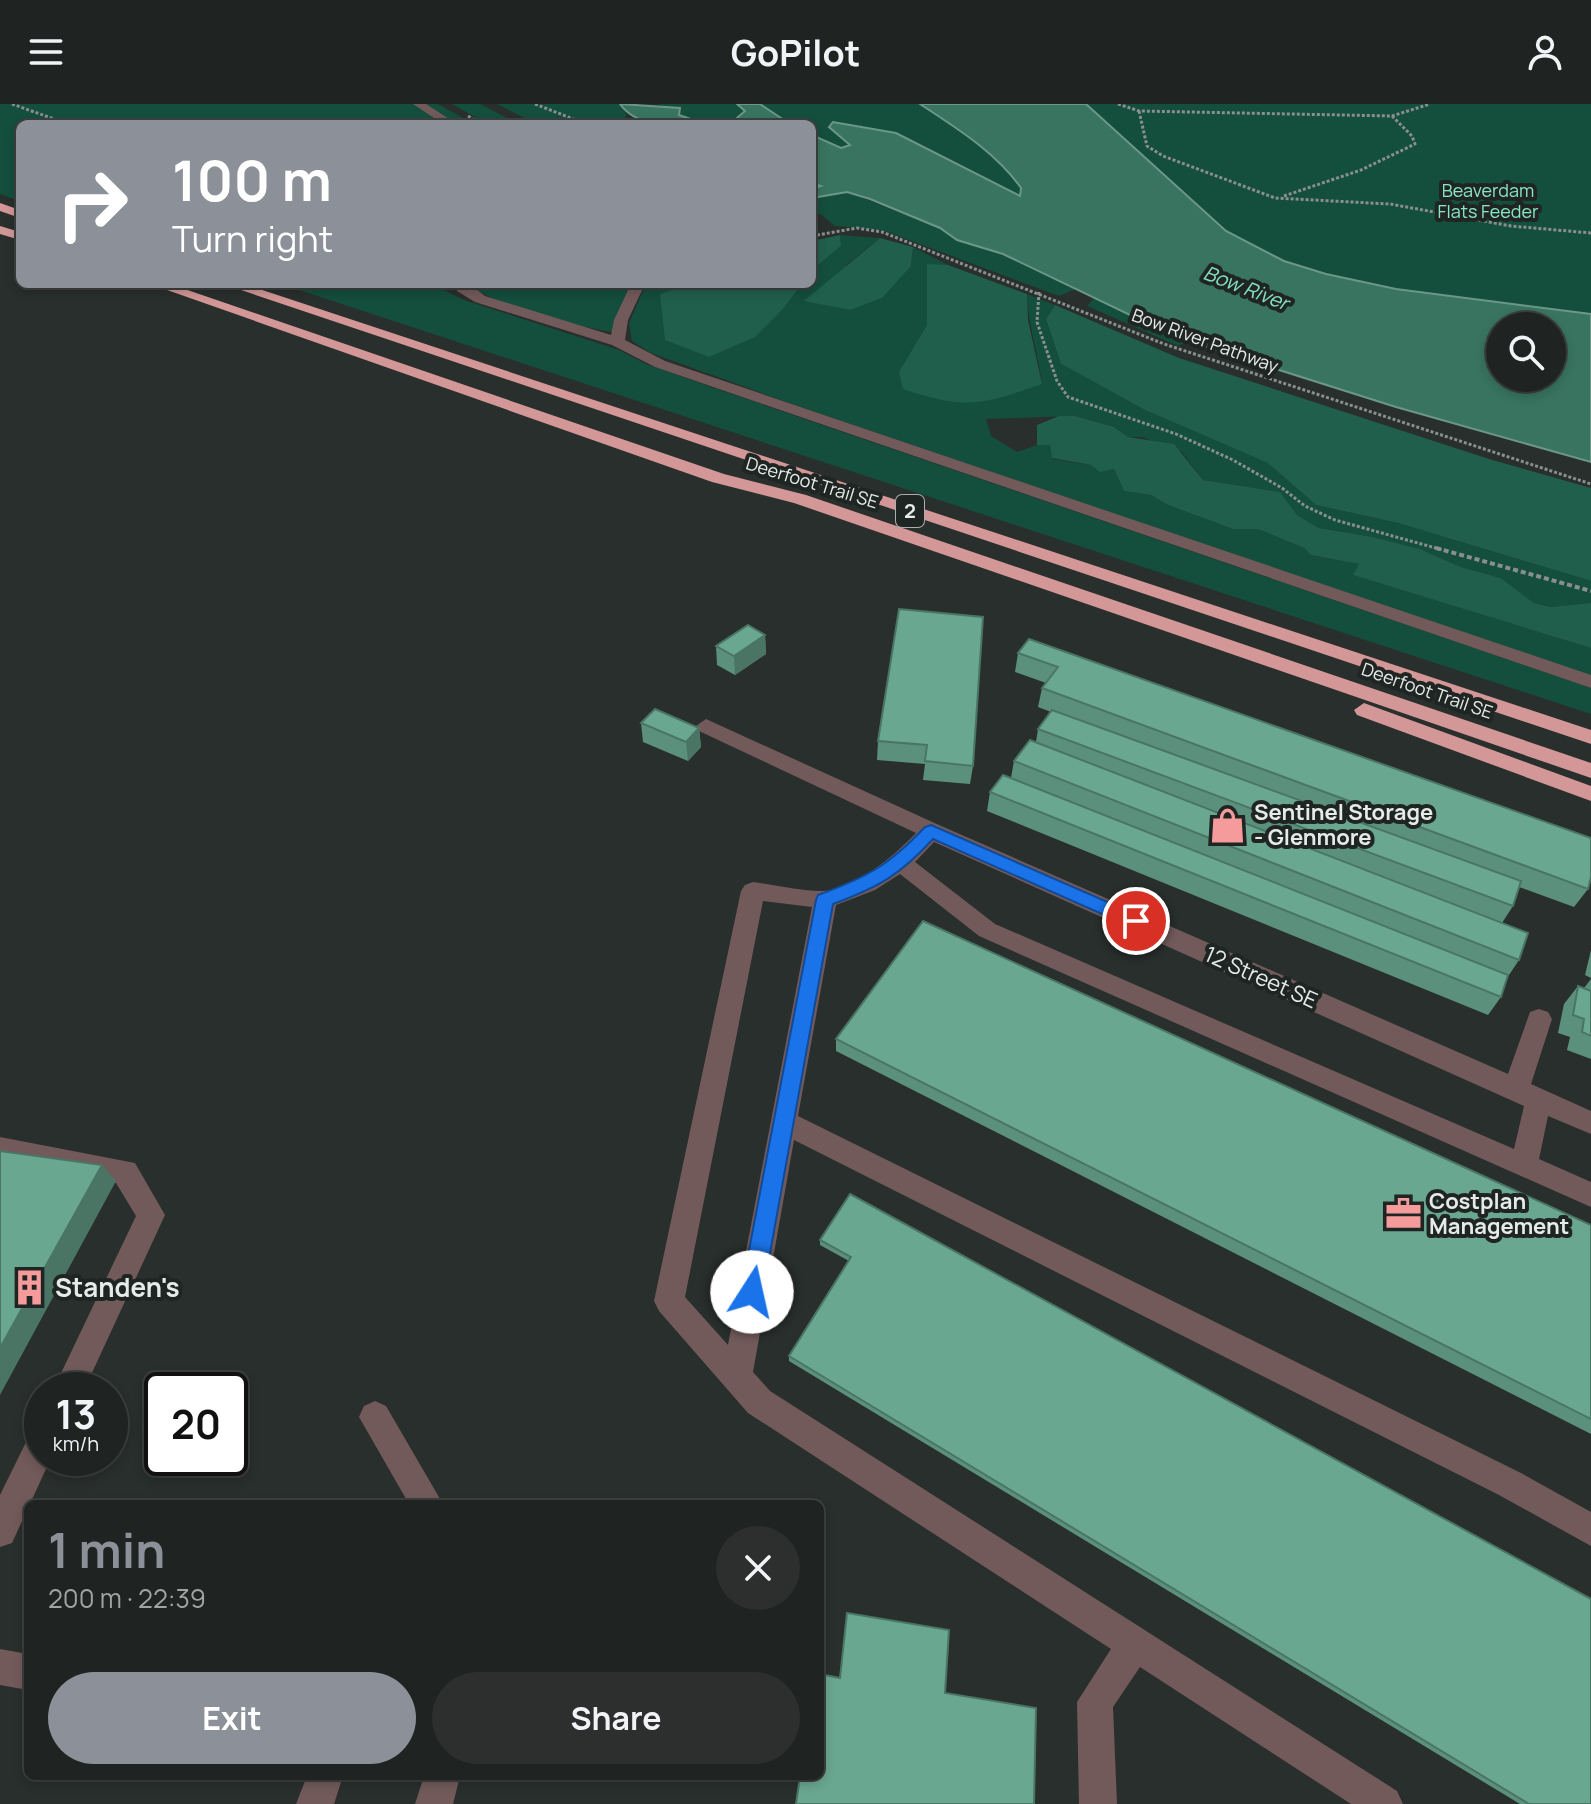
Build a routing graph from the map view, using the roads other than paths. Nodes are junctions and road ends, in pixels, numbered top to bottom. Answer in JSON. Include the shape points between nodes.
{"nodes":[{"id":1,"x":418,"y":104,"type":"edge"},
{"id":2,"x":444,"y":120,"type":"edge"},
{"id":3,"x":169,"y":288,"type":"edge"},
{"id":4,"x":242,"y":288,"type":"edge"},
{"id":5,"x":462,"y":288,"type":"edge"},
{"id":6,"x":636,"y":288,"type":"edge"},
{"id":7,"x":617,"y":342,"type":"junction"},
{"id":8,"x":718,"y":478,"type":"junction"},
{"id":9,"x":1591,"y":682,"type":"edge"},
{"id":10,"x":706,"y":726,"type":"dead end"},
{"id":11,"x":1591,"y":737,"type":"edge"},
{"id":12,"x":1591,"y":771,"type":"edge"},
{"id":13,"x":1591,"y":794,"type":"edge"},
{"id":14,"x":931,"y":831,"type":"junction"},
{"id":15,"x":901,"y":863,"type":"junction"},
{"id":16,"x":825,"y":900,"type":"junction"},
{"id":17,"x":1539,"y":1019,"type":"dead end"},
{"id":18,"x":1527,"y":1094,"type":"junction"},
{"id":19,"x":783,"y":1121,"type":"junction"},
{"id":20,"x":1591,"y":1123,"type":"edge"},
{"id":21,"x":0,"y":1149,"type":"edge"},
{"id":22,"x":1524,"y":1166,"type":"junction"},
{"id":23,"x":1591,"y":1195,"type":"edge"},
{"id":24,"x":77,"y":1372,"type":"edge"},
{"id":25,"x":737,"y":1377,"type":"junction"},
{"id":26,"x":375,"y":1417,"type":"dead end"},
{"id":27,"x":26,"y":1476,"type":"edge"},
{"id":28,"x":421,"y":1500,"type":"edge"},
{"id":29,"x":1591,"y":1530,"type":"edge"},
{"id":30,"x":0,"y":1531,"type":"edge"},
{"id":31,"x":1135,"y":1644,"type":"junction"},
{"id":32,"x":0,"y":1667,"type":"edge"},
{"id":33,"x":24,"y":1671,"type":"edge"},
{"id":34,"x":324,"y":1780,"type":"edge"},
{"id":35,"x":441,"y":1780,"type":"edge"},
{"id":36,"x":315,"y":1804,"type":"edge"},
{"id":37,"x":434,"y":1804,"type":"edge"},
{"id":38,"x":1098,"y":1804,"type":"edge"},
{"id":39,"x":1383,"y":1804,"type":"edge"}],
"edges":[{"from":1,"to":2,"type":"street"},
{"from":3,"to":8,"type":"highway","name":"Deerfoot Trail SE","number":"2"},
{"from":4,"to":11,"type":"highway","name":"Deerfoot Trail SE","number":"2"},
{"from":5,"to":7,"type":"street","via":[[480,299]]},
{"from":6,"to":7,"type":"street"},
{"from":7,"to":9,"type":"street","via":[[660,364]]},
{"from":8,"to":12,"type":"highway","name":"Deerfoot Trail SE","number":"2","via":[[800,499]]},
{"from":8,"to":13,"type":"highway"},
{"from":10,"to":14,"type":"street","name":"12 Street SE"},
{"from":14,"to":15,"type":"street"},
{"from":14,"to":18,"type":"street","name":"12 Street SE"},
{"from":15,"to":16,"type":"street"},
{"from":15,"to":22,"type":"street","via":[[987,930]]},
{"from":16,"to":19,"type":"street"},
{"from":16,"to":25,"type":"street","via":[[753,891],[669,1301]]},
{"from":17,"to":18,"type":"street"},
{"from":18,"to":20,"type":"street","name":"12 Street SE"},
{"from":18,"to":22,"type":"street"},
{"from":19,"to":25,"type":"street"},
{"from":19,"to":29,"type":"street","via":[[1510,1484]]},
{"from":21,"to":24,"type":"street","via":[[125,1172],[151,1215]]},
{"from":22,"to":23,"type":"street"},
{"from":25,"to":31,"type":"street","via":[[759,1402]]},
{"from":26,"to":28,"type":"street"},
{"from":27,"to":30,"type":"street"},
{"from":31,"to":38,"type":"street","via":[[1095,1702]]},
{"from":31,"to":39,"type":"street"},
{"from":32,"to":33,"type":"street"},
{"from":34,"to":36,"type":"street"},
{"from":35,"to":37,"type":"street"}]}
